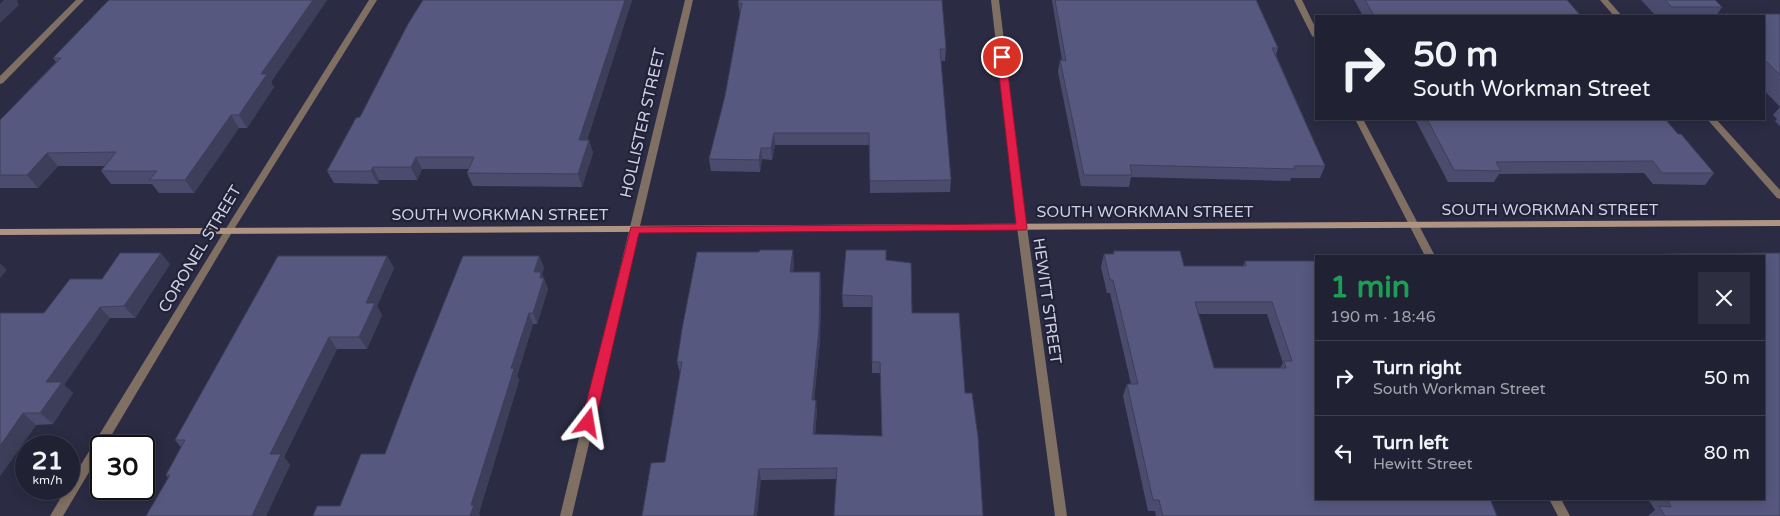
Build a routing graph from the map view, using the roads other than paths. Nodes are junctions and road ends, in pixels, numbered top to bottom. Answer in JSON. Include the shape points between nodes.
{"nodes":[{"id":1,"x":80,"y":0,"type":"edge"},
{"id":2,"x":373,"y":0,"type":"edge"},
{"id":3,"x":689,"y":0,"type":"edge"},
{"id":4,"x":995,"y":0,"type":"edge"},
{"id":5,"x":1298,"y":0,"type":"edge"},
{"id":6,"x":1604,"y":0,"type":"edge"},
{"id":7,"x":1617,"y":15,"type":"edge"},
{"id":8,"x":1315,"y":34,"type":"edge"},
{"id":9,"x":0,"y":81,"type":"edge"},
{"id":10,"x":1360,"y":120,"type":"edge"},
{"id":11,"x":1712,"y":120,"type":"edge"},
{"id":12,"x":1780,"y":196,"type":"edge"},
{"id":13,"x":1780,"y":223,"type":"edge"},
{"id":14,"x":1414,"y":225,"type":"junction"},
{"id":15,"x":1022,"y":228,"type":"junction"},
{"id":16,"x":634,"y":230,"type":"junction"},
{"id":17,"x":0,"y":232,"type":"edge"},
{"id":18,"x":228,"y":232,"type":"junction"},
{"id":19,"x":1429,"y":255,"type":"edge"},
{"id":20,"x":1556,"y":500,"type":"edge"},
{"id":21,"x":56,"y":516,"type":"edge"},
{"id":22,"x":566,"y":516,"type":"edge"},
{"id":23,"x":1061,"y":516,"type":"edge"},
{"id":24,"x":1564,"y":516,"type":"edge"}],
"edges":[{"from":1,"to":9,"type":"street"},
{"from":2,"to":18,"type":"street","name":"CORONEL STREET"},
{"from":3,"to":16,"type":"street","name":"HOLLISTER STREET"},
{"from":4,"to":15,"type":"street","name":"HEWITT STREET"},
{"from":5,"to":8,"type":"street"},
{"from":6,"to":7,"type":"street"},
{"from":10,"to":14,"type":"street"},
{"from":11,"to":12,"type":"street"},
{"from":13,"to":14,"type":"main road","name":"SOUTH WORKMAN STREET"},
{"from":14,"to":15,"type":"main road","name":"SOUTH WORKMAN STREET"},
{"from":14,"to":19,"type":"street"},
{"from":15,"to":16,"type":"main road","name":"SOUTH WORKMAN STREET"},
{"from":15,"to":23,"type":"street","name":"HEWITT STREET"},
{"from":16,"to":18,"type":"main road","name":"SOUTH WORKMAN STREET"},
{"from":16,"to":22,"type":"street","name":"HOLLISTER STREET"},
{"from":17,"to":18,"type":"main road","name":"SOUTH WORKMAN STREET"},
{"from":18,"to":21,"type":"street","name":"CORONEL STREET"},
{"from":20,"to":24,"type":"street"}]}
